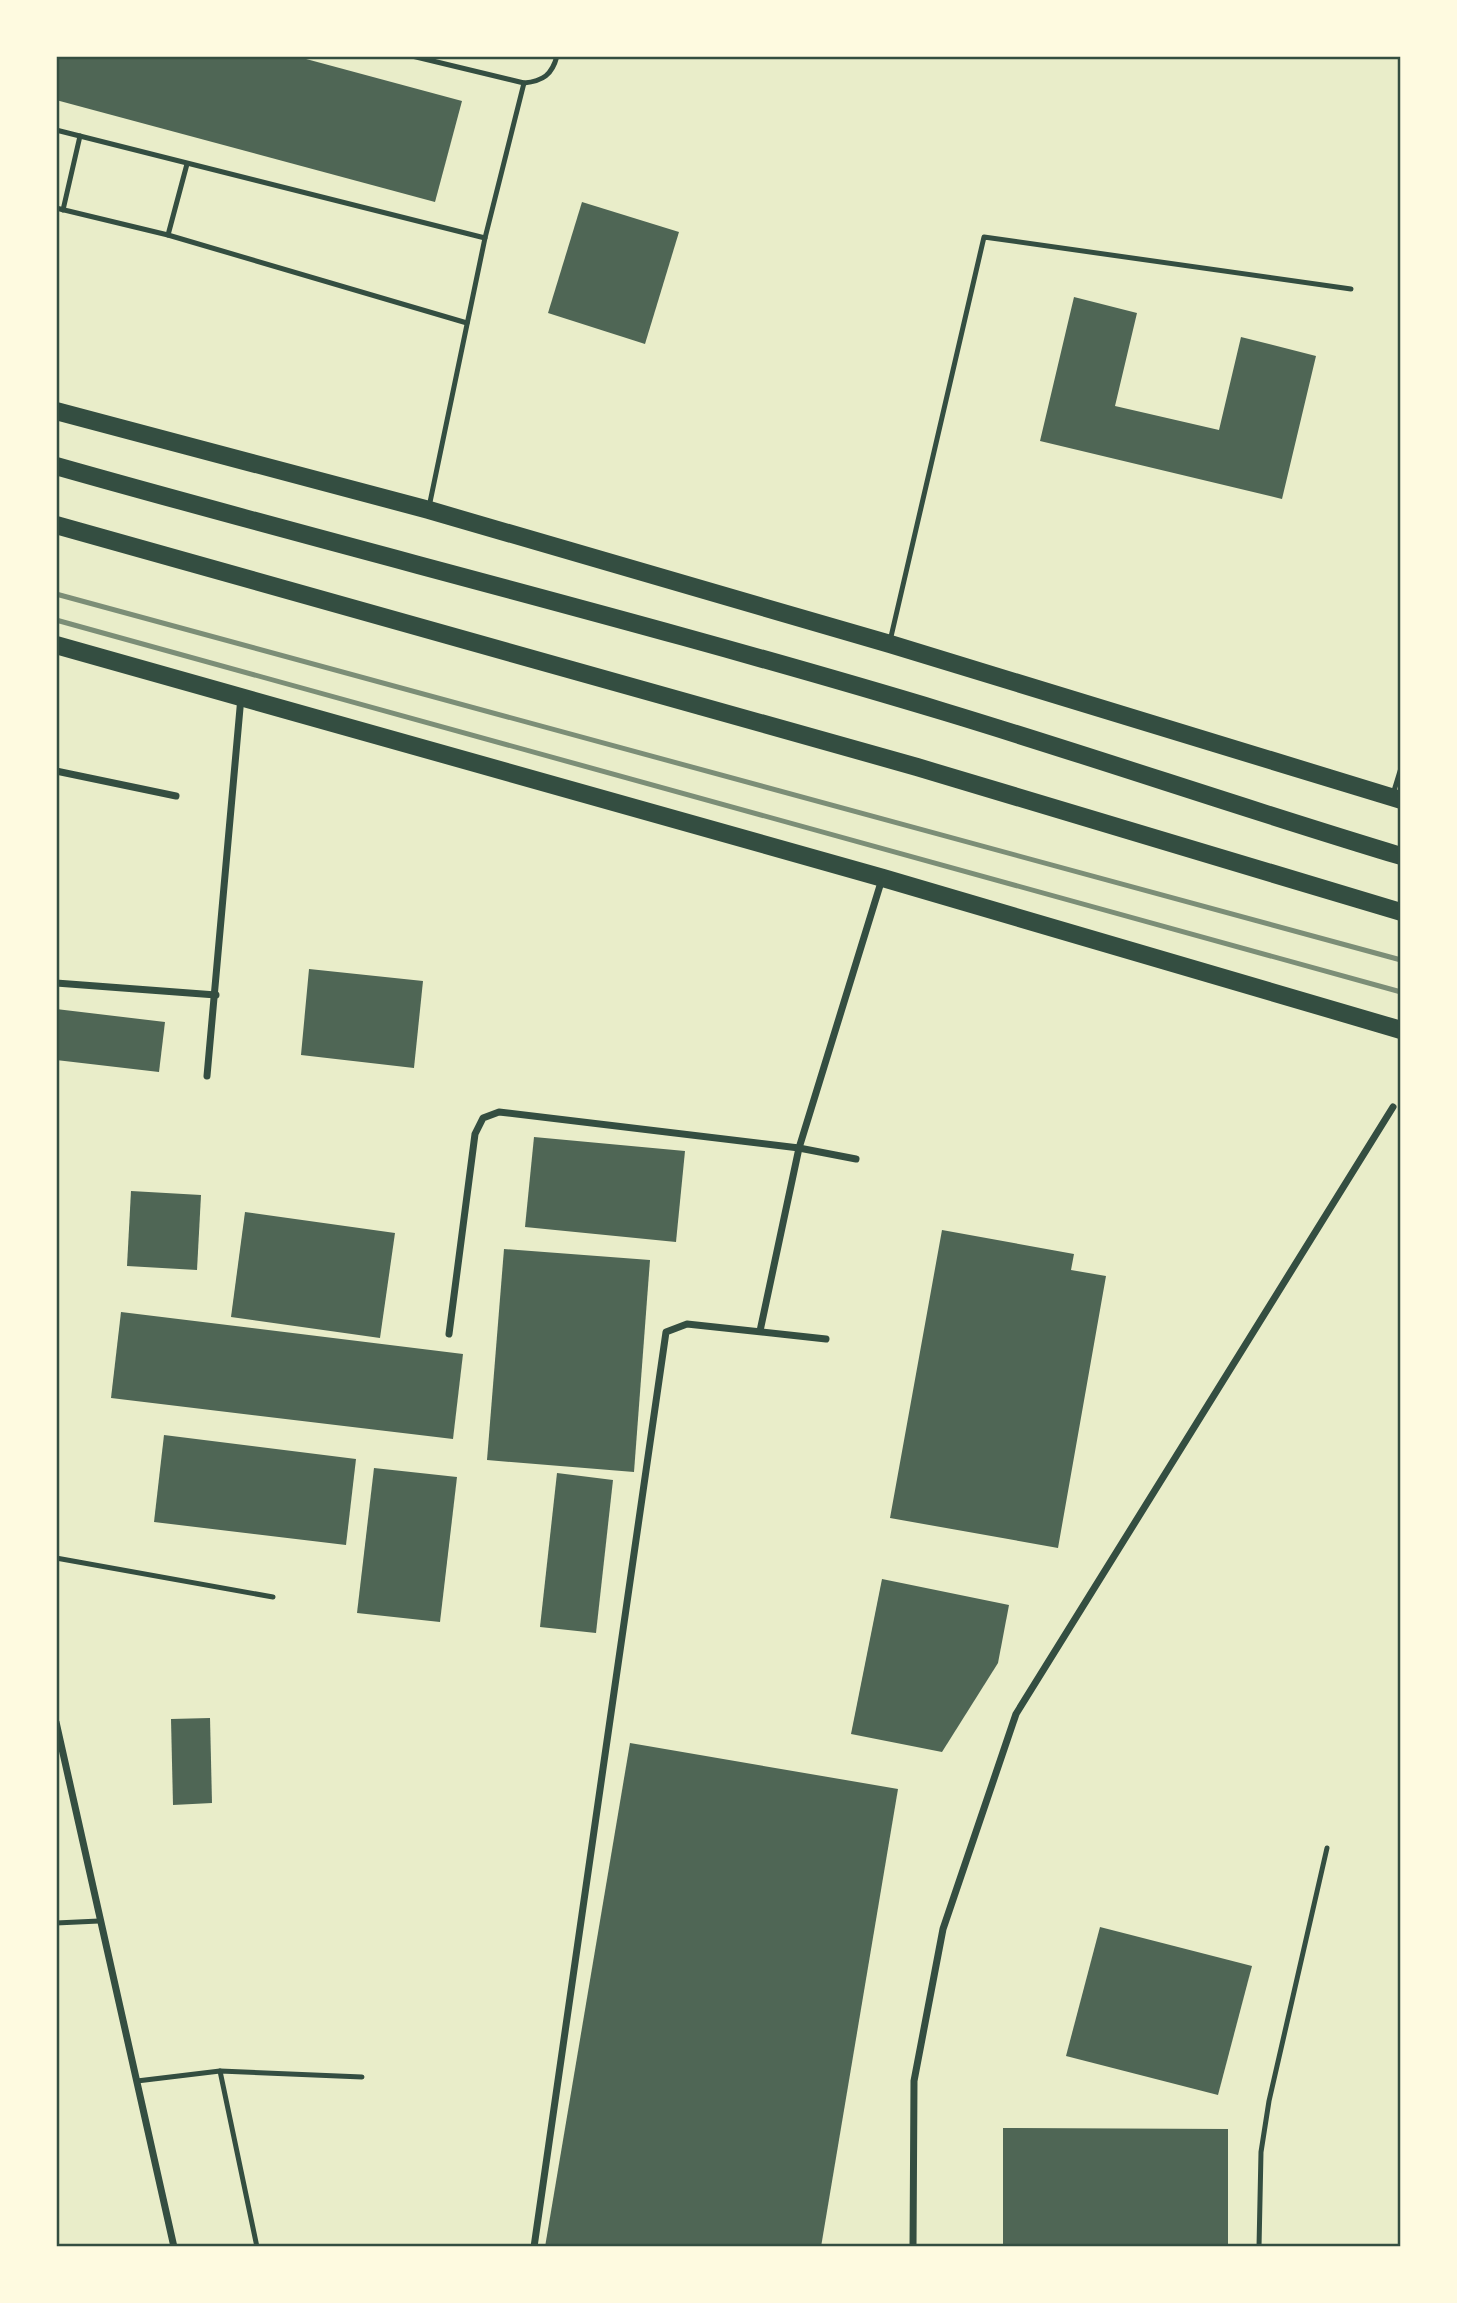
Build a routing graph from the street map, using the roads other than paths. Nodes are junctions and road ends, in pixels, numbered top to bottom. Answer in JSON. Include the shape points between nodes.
{"nodes":[{"id":1,"x":412,"y":56,"type":"edge"},
{"id":2,"x":557,"y":56,"type":"edge"},
{"id":3,"x":524,"y":83,"type":"junction"},
{"id":4,"x":56,"y":130,"type":"edge"},
{"id":5,"x":80,"y":136,"type":"junction"},
{"id":6,"x":187,"y":164,"type":"junction"},
{"id":7,"x":59,"y":209,"type":"edge"},
{"id":8,"x":168,"y":234,"type":"junction"},
{"id":9,"x":485,"y":238,"type":"junction"},
{"id":10,"x":1351,"y":289,"type":"dead end"},
{"id":11,"x":467,"y":323,"type":"junction"},
{"id":12,"x":56,"y":411,"type":"edge"},
{"id":13,"x":56,"y":466,"type":"edge"},
{"id":14,"x":429,"y":510,"type":"junction"},
{"id":15,"x":56,"y":525,"type":"edge"},
{"id":16,"x":890,"y":644,"type":"junction"},
{"id":17,"x":56,"y":645,"type":"edge"},
{"id":18,"x":242,"y":696,"type":"junction"},
{"id":19,"x":1401,"y":768,"type":"edge"},
{"id":20,"x":56,"y":771,"type":"edge"},
{"id":21,"x":176,"y":796,"type":"dead end"},
{"id":22,"x":1396,"y":798,"type":"edge"},
{"id":23,"x":1401,"y":856,"type":"edge"},
{"id":24,"x":883,"y":878,"type":"junction"},
{"id":25,"x":1401,"y":912,"type":"edge"},
{"id":26,"x":56,"y":984,"type":"edge"},
{"id":27,"x":216,"y":995,"type":"junction"},
{"id":28,"x":1401,"y":1030,"type":"edge"},
{"id":29,"x":207,"y":1076,"type":"dead end"},
{"id":30,"x":1393,"y":1107,"type":"dead end"},
{"id":31,"x":799,"y":1148,"type":"junction"},
{"id":32,"x":856,"y":1159,"type":"dead end"},
{"id":33,"x":760,"y":1331,"type":"junction"},
{"id":34,"x":449,"y":1335,"type":"dead end"},
{"id":35,"x":826,"y":1339,"type":"dead end"},
{"id":36,"x":56,"y":1558,"type":"edge"},
{"id":37,"x":273,"y":1597,"type":"dead end"},
{"id":38,"x":56,"y":1722,"type":"edge"},
{"id":39,"x":1327,"y":1848,"type":"dead end"},
{"id":40,"x":99,"y":1921,"type":"junction"},
{"id":41,"x":56,"y":1923,"type":"edge"},
{"id":42,"x":220,"y":2071,"type":"junction"},
{"id":43,"x":362,"y":2077,"type":"dead end"},
{"id":44,"x":136,"y":2081,"type":"junction"},
{"id":45,"x":174,"y":2247,"type":"edge"},
{"id":46,"x":257,"y":2247,"type":"edge"},
{"id":47,"x":534,"y":2247,"type":"edge"},
{"id":48,"x":913,"y":2247,"type":"edge"},
{"id":49,"x":1259,"y":2247,"type":"edge"}],
"edges":[{"from":1,"to":3,"type":"lane"},
{"from":2,"to":3,"type":"lane","via":[[553,69],[540,81]]},
{"from":3,"to":9,"type":"lane"},
{"from":4,"to":5,"type":"lane"},
{"from":5,"to":6,"type":"lane"},
{"from":5,"to":7,"type":"lane"},
{"from":6,"to":8,"type":"lane"},
{"from":6,"to":9,"type":"lane"},
{"from":7,"to":8,"type":"lane"},
{"from":8,"to":11,"type":"lane"},
{"from":9,"to":11,"type":"lane"},
{"from":10,"to":16,"type":"lane","via":[[984,237]]},
{"from":11,"to":14,"type":"lane"},
{"from":12,"to":14,"type":"main road"},
{"from":13,"to":23,"type":"main road","via":[[945,712]]},
{"from":14,"to":16,"type":"main road"},
{"from":15,"to":25,"type":"main road","via":[[916,767]]},
{"from":16,"to":22,"type":"main road"},
{"from":17,"to":18,"type":"main road"},
{"from":18,"to":24,"type":"main road"},
{"from":18,"to":27,"type":"street"},
{"from":19,"to":22,"type":"lane"},
{"from":20,"to":21,"type":"street"},
{"from":24,"to":28,"type":"main road"},
{"from":24,"to":31,"type":"street"},
{"from":26,"to":27,"type":"street"},
{"from":27,"to":29,"type":"street"},
{"from":30,"to":48,"type":"street","via":[[1016,1714],[943,1929],[914,2081]]},
{"from":31,"to":32,"type":"street"},
{"from":31,"to":33,"type":"street"},
{"from":31,"to":34,"type":"street","via":[[499,1112],[483,1118],[475,1134]]},
{"from":33,"to":35,"type":"street"},
{"from":33,"to":47,"type":"street","via":[[687,1324],[666,1332]]},
{"from":36,"to":37,"type":"lane"},
{"from":38,"to":40,"type":"street"},
{"from":39,"to":49,"type":"lane","via":[[1269,2101],[1261,2152]]},
{"from":40,"to":41,"type":"lane"},
{"from":40,"to":44,"type":"street"},
{"from":42,"to":43,"type":"lane"},
{"from":42,"to":44,"type":"lane"},
{"from":42,"to":46,"type":"lane"},
{"from":44,"to":45,"type":"street"}]}
